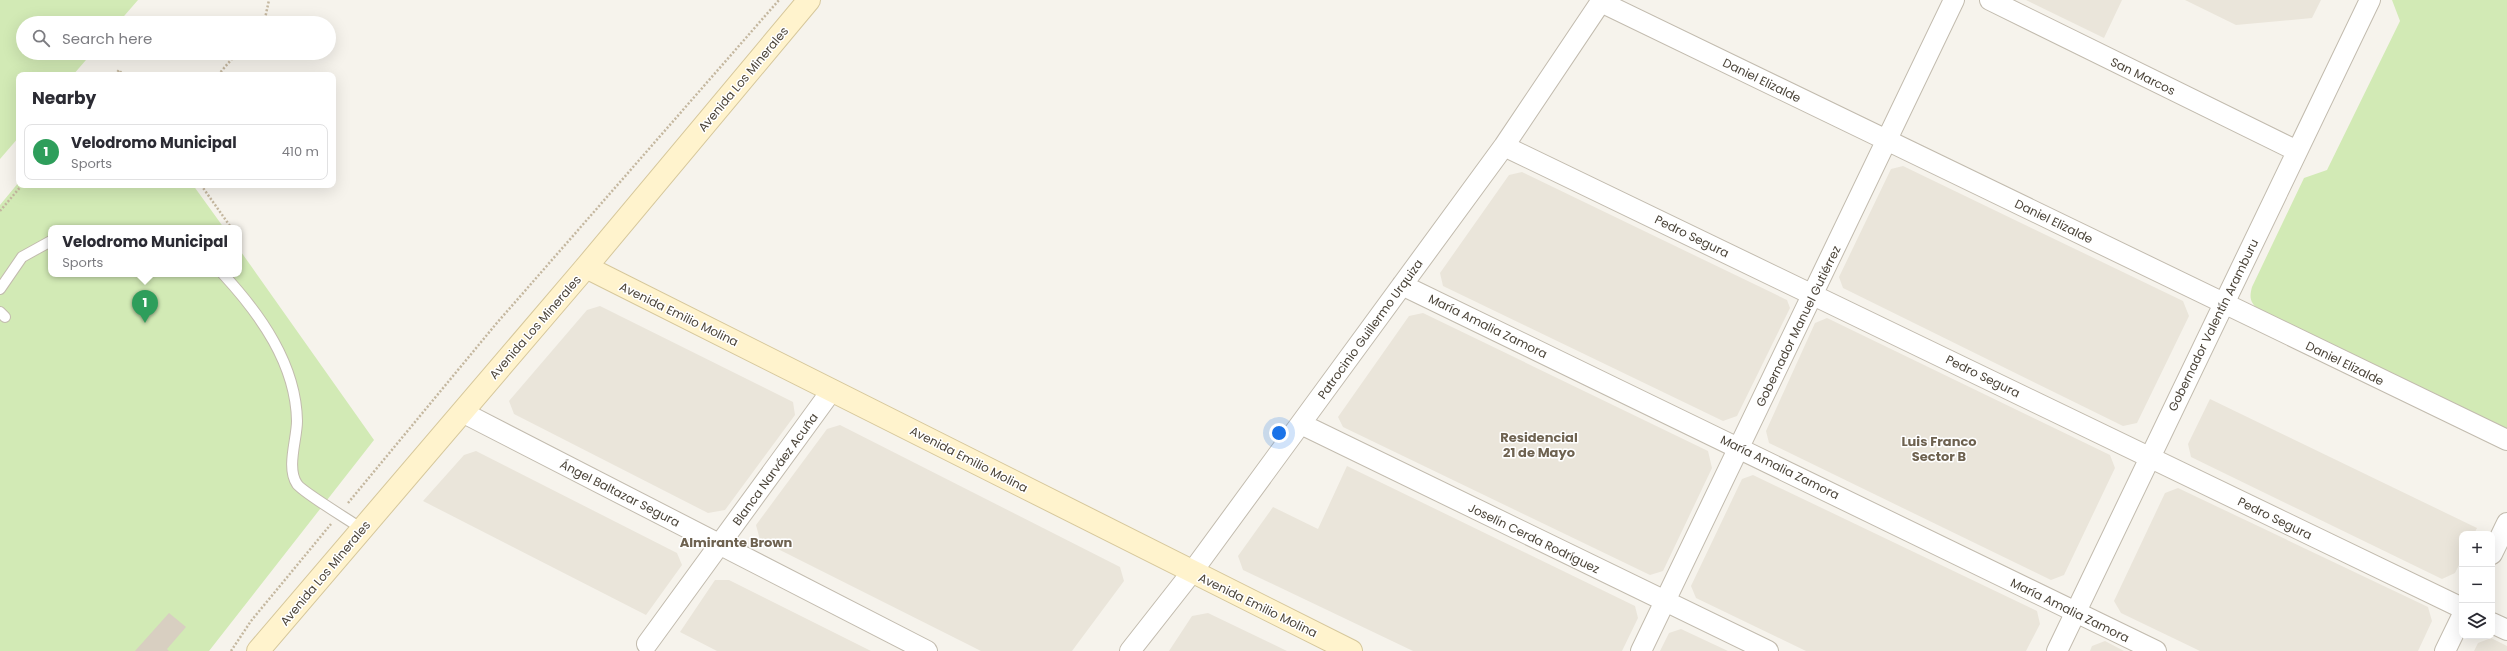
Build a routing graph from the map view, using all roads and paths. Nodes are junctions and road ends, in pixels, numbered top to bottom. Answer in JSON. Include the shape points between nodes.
{"nodes":[{"id":1,"x":269,"y":0,"type":"edge"},
{"id":2,"x":779,"y":0,"type":"edge"},
{"id":3,"x":1954,"y":0,"type":"edge"},
{"id":4,"x":1990,"y":0,"type":"edge"},
{"id":5,"x":2370,"y":0,"type":"edge"},
{"id":6,"x":1601,"y":1,"type":"edge"},
{"id":7,"x":802,"y":4,"type":"edge"},
{"id":8,"x":266,"y":16,"type":"edge"},
{"id":9,"x":231,"y":60,"type":"edge"},
{"id":10,"x":221,"y":72,"type":"edge"},
{"id":11,"x":1888,"y":140,"type":"junction"},
{"id":12,"x":1504,"y":146,"type":"junction"},
{"id":13,"x":2297,"y":151,"type":"junction"},
{"id":14,"x":19,"y":188,"type":"edge"},
{"id":15,"x":203,"y":188,"type":"edge"},
{"id":16,"x":0,"y":211,"type":"edge"},
{"id":17,"x":229,"y":225,"type":"edge"},
{"id":18,"x":48,"y":243,"type":"edge"},
{"id":19,"x":586,"y":267,"type":"junction"},
{"id":20,"x":226,"y":277,"type":"edge"},
{"id":21,"x":1402,"y":285,"type":"junction"},
{"id":22,"x":0,"y":289,"type":"edge"},
{"id":23,"x":1813,"y":294,"type":"junction"},
{"id":24,"x":2222,"y":304,"type":"junction"},
{"id":25,"x":832,"y":390,"type":"junction"},
{"id":26,"x":462,"y":412,"type":"junction"},
{"id":27,"x":1300,"y":424,"type":"junction"},
{"id":28,"x":2507,"y":440,"type":"edge"},
{"id":29,"x":1739,"y":447,"type":"junction"},
{"id":30,"x":2150,"y":457,"type":"junction"},
{"id":31,"x":339,"y":513,"type":"junction"},
{"id":32,"x":2507,"y":523,"type":"edge"},
{"id":33,"x":362,"y":529,"type":"junction"},
{"id":34,"x":719,"y":544,"type":"junction"},
{"id":35,"x":2495,"y":548,"type":"edge"},
{"id":36,"x":1192,"y":572,"type":"junction"},
{"id":37,"x":1664,"y":602,"type":"junction"},
{"id":38,"x":2459,"y":607,"type":"edge"},
{"id":39,"x":2075,"y":613,"type":"junction"},
{"id":40,"x":2459,"y":622,"type":"edge"},
{"id":41,"x":2495,"y":624,"type":"edge"},
{"id":42,"x":2507,"y":630,"type":"edge"},
{"id":43,"x":647,"y":644,"type":"dead end"},
{"id":44,"x":231,"y":651,"type":"edge"},
{"id":45,"x":258,"y":651,"type":"edge"},
{"id":46,"x":927,"y":651,"type":"edge"},
{"id":47,"x":1130,"y":651,"type":"edge"},
{"id":48,"x":1351,"y":651,"type":"edge"},
{"id":49,"x":1641,"y":651,"type":"edge"},
{"id":50,"x":1768,"y":651,"type":"edge"},
{"id":51,"x":2057,"y":651,"type":"edge"},
{"id":52,"x":2156,"y":651,"type":"edge"},
{"id":53,"x":2445,"y":651,"type":"edge"}],
"edges":[{"from":1,"to":8,"type":"path"},
{"from":2,"to":31,"type":"path","via":[[496,324]]},
{"from":3,"to":11,"type":"street","name":"Gobernador Manuel Gutiérrez"},
{"from":4,"to":13,"type":"street","name":"San Marcos"},
{"from":5,"to":13,"type":"street","name":"Gobernador Valentín Aramburu"},
{"from":6,"to":11,"type":"street","name":"Daniel Elizalde"},
{"from":6,"to":12,"type":"street","name":"Patrocinio Guillermo Urquiza"},
{"from":7,"to":19,"type":"street","name":"Avenida Los Minerales"},
{"from":9,"to":10,"type":"path"},
{"from":11,"to":23,"type":"street","name":"Gobernador Manuel Gutiérrez"},
{"from":11,"to":24,"type":"street","name":"Daniel Elizalde"},
{"from":12,"to":21,"type":"street","name":"Patrocinio Guillermo Urquiza"},
{"from":12,"to":23,"type":"street","name":"Pedro Segura"},
{"from":13,"to":24,"type":"street","name":"Gobernador Valentín Aramburu"},
{"from":14,"to":16,"type":"path"},
{"from":15,"to":17,"type":"path"},
{"from":18,"to":22,"type":"lane","via":[[22,256]]},
{"from":19,"to":25,"type":"street","name":"Avenida Emilio Molina"},
{"from":19,"to":26,"type":"street","name":"Avenida Los Minerales"},
{"from":20,"to":31,"type":"lane","via":[[245,297],[273,340],[292,383],[297,420],[292,470],[297,484]]},
{"from":21,"to":27,"type":"street","name":"Patrocinio Guillermo Urquiza"},
{"from":21,"to":29,"type":"street","name":"María Amalia Zamora"},
{"from":23,"to":29,"type":"street","name":"Gobernador Manuel Gutiérrez"},
{"from":23,"to":30,"type":"street","name":"Pedro Segura"},
{"from":24,"to":28,"type":"street","name":"Daniel Elizalde"},
{"from":24,"to":30,"type":"street","name":"Gobernador Valentín Aramburu"},
{"from":25,"to":34,"type":"street","name":"Blanca Narváez Acuña"},
{"from":25,"to":36,"type":"street","name":"Avenida Emilio Molina"},
{"from":26,"to":33,"type":"street","name":"Avenida Los Minerales"},
{"from":26,"to":34,"type":"street","name":"Ángel Baltazar Segura"},
{"from":27,"to":36,"type":"street","name":"Patrocinio Guillermo Urquiza"},
{"from":27,"to":37,"type":"street","name":"Joselín Cerda Rodríguez"},
{"from":29,"to":37,"type":"street","name":"Gobernador Manuel Gutiérrez"},
{"from":29,"to":39,"type":"street","name":"María Amalia Zamora"},
{"from":30,"to":38,"type":"street","name":"Pedro Segura"},
{"from":30,"to":39,"type":"street","name":"Gobernador Valentín Aramburu"},
{"from":31,"to":33,"type":"lane"},
{"from":31,"to":44,"type":"path","via":[[251,621]]},
{"from":32,"to":35,"type":"street"},
{"from":33,"to":45,"type":"street","name":"Avenida Los Minerales"},
{"from":34,"to":43,"type":"street","name":"Blanca Narváez Acuña"},
{"from":34,"to":46,"type":"street","name":"Ángel Baltazar Segura"},
{"from":36,"to":47,"type":"street","name":"Patrocinio Guillermo Urquiza"},
{"from":36,"to":48,"type":"street","name":"Avenida Emilio Molina"},
{"from":37,"to":49,"type":"street","name":"Gobernador Manuel Gutiérrez"},
{"from":37,"to":50,"type":"street","name":"Joselín Cerda Rodríguez"},
{"from":39,"to":51,"type":"street","name":"Gobernador Valentín Aramburu"},
{"from":39,"to":52,"type":"street","name":"María Amalia Zamora"},
{"from":40,"to":53,"type":"street"},
{"from":41,"to":42,"type":"street"}]}
